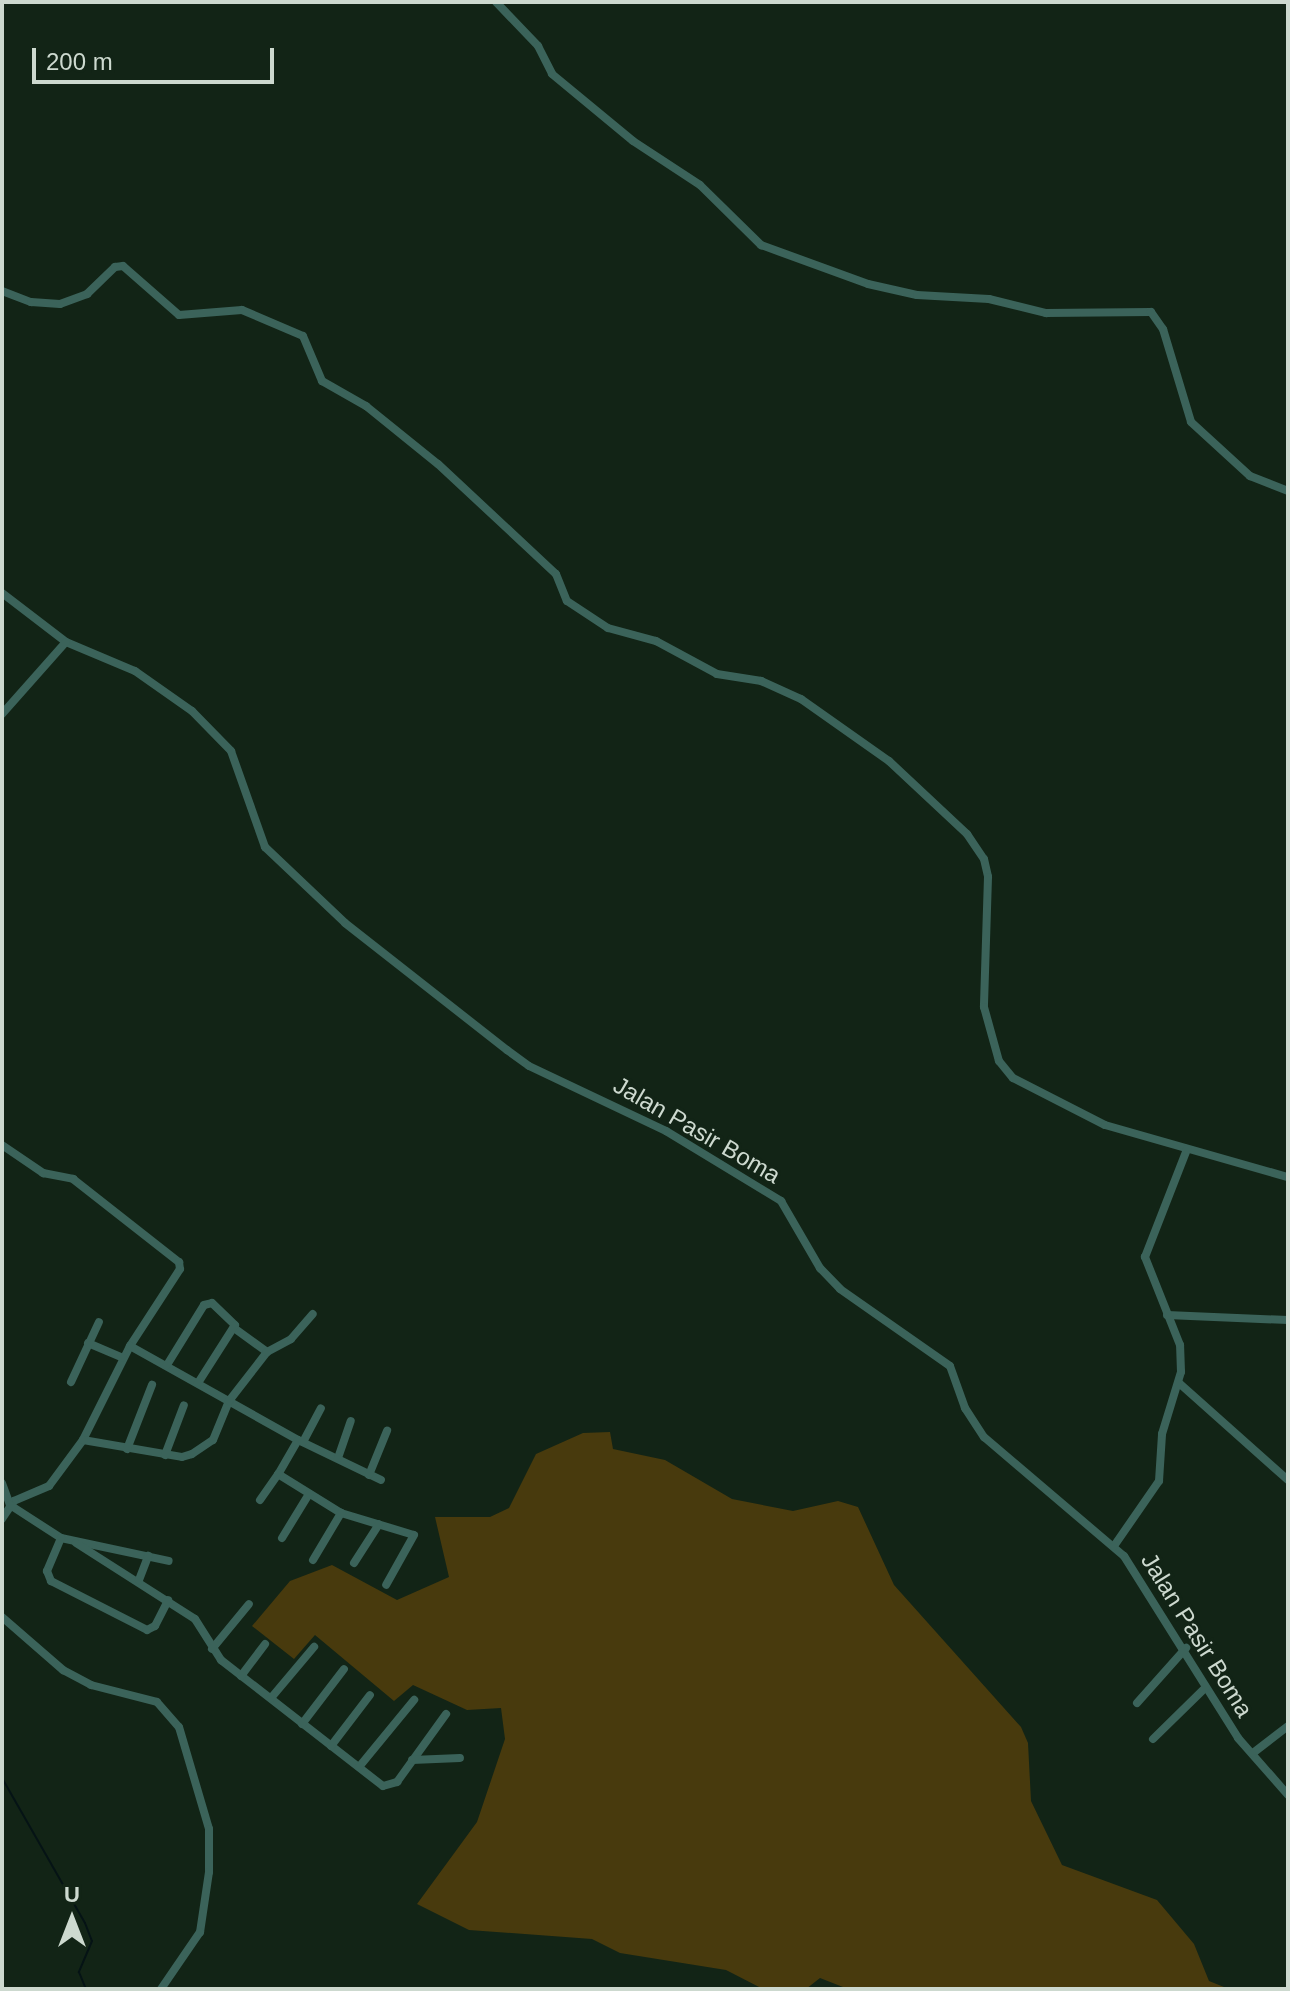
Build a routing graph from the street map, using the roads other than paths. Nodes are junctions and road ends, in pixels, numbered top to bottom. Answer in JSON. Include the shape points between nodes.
{"nodes":[{"id":1,"x":496,"y":2,"type":"edge"},
{"id":2,"x":2,"y":291,"type":"edge"},
{"id":3,"x":1288,"y":491,"type":"edge"},
{"id":4,"x":2,"y":593,"type":"edge"},
{"id":5,"x":66,"y":642,"type":"junction"},
{"id":6,"x":2,"y":714,"type":"edge"},
{"id":7,"x":2,"y":1145,"type":"edge"},
{"id":8,"x":1187,"y":1149,"type":"junction"},
{"id":9,"x":1288,"y":1177,"type":"edge"},
{"id":10,"x":313,"y":1314,"type":"dead end"},
{"id":11,"x":1167,"y":1315,"type":"junction"},
{"id":12,"x":1288,"y":1320,"type":"edge"},
{"id":13,"x":99,"y":1322,"type":"dead end"},
{"id":14,"x":234,"y":1328,"type":"junction"},
{"id":15,"x":88,"y":1343,"type":"junction"},
{"id":16,"x":130,"y":1346,"type":"junction"},
{"id":17,"x":267,"y":1352,"type":"junction"},
{"id":18,"x":123,"y":1358,"type":"junction"},
{"id":19,"x":167,"y":1365,"type":"junction"},
{"id":20,"x":71,"y":1382,"type":"dead end"},
{"id":21,"x":198,"y":1383,"type":"junction"},
{"id":22,"x":1179,"y":1383,"type":"junction"},
{"id":23,"x":152,"y":1385,"type":"dead end"},
{"id":24,"x":229,"y":1401,"type":"junction"},
{"id":25,"x":184,"y":1405,"type":"dead end"},
{"id":26,"x":321,"y":1408,"type":"dead end"},
{"id":27,"x":351,"y":1421,"type":"dead end"},
{"id":28,"x":387,"y":1431,"type":"dead end"},
{"id":29,"x":83,"y":1440,"type":"junction"},
{"id":30,"x":300,"y":1441,"type":"junction"},
{"id":31,"x":127,"y":1449,"type":"junction"},
{"id":32,"x":165,"y":1455,"type":"junction"},
{"id":33,"x":338,"y":1458,"type":"junction"},
{"id":34,"x":278,"y":1474,"type":"junction"},
{"id":35,"x":369,"y":1475,"type":"junction"},
{"id":36,"x":381,"y":1480,"type":"dead end"},
{"id":37,"x":1288,"y":1480,"type":"edge"},
{"id":38,"x":2,"y":1483,"type":"edge"},
{"id":39,"x":309,"y":1494,"type":"junction"},
{"id":40,"x":260,"y":1500,"type":"dead end"},
{"id":41,"x":10,"y":1505,"type":"junction"},
{"id":42,"x":341,"y":1513,"type":"junction"},
{"id":43,"x":2,"y":1519,"type":"edge"},
{"id":44,"x":379,"y":1524,"type":"junction"},
{"id":45,"x":61,"y":1538,"type":"junction"},
{"id":46,"x":282,"y":1538,"type":"dead end"},
{"id":47,"x":76,"y":1543,"type":"junction"},
{"id":48,"x":1114,"y":1546,"type":"junction"},
{"id":49,"x":148,"y":1556,"type":"junction"},
{"id":50,"x":313,"y":1560,"type":"dead end"},
{"id":51,"x":169,"y":1561,"type":"dead end"},
{"id":52,"x":354,"y":1563,"type":"dead end"},
{"id":53,"x":139,"y":1580,"type":"junction"},
{"id":54,"x":386,"y":1585,"type":"dead end"},
{"id":55,"x":168,"y":1600,"type":"junction"},
{"id":56,"x":249,"y":1604,"type":"dead end"},
{"id":57,"x":2,"y":1617,"type":"edge"},
{"id":58,"x":265,"y":1644,"type":"dead end"},
{"id":59,"x":314,"y":1647,"type":"dead end"},
{"id":60,"x":1186,"y":1648,"type":"junction"},
{"id":61,"x":212,"y":1649,"type":"junction"},
{"id":62,"x":344,"y":1669,"type":"dead end"},
{"id":63,"x":241,"y":1676,"type":"junction"},
{"id":64,"x":1205,"y":1688,"type":"junction"},
{"id":65,"x":370,"y":1695,"type":"dead end"},
{"id":66,"x":271,"y":1698,"type":"junction"},
{"id":67,"x":414,"y":1700,"type":"dead end"},
{"id":68,"x":1137,"y":1703,"type":"dead end"},
{"id":69,"x":446,"y":1714,"type":"dead end"},
{"id":70,"x":302,"y":1724,"type":"junction"},
{"id":71,"x":1288,"y":1726,"type":"edge"},
{"id":72,"x":1153,"y":1739,"type":"dead end"},
{"id":73,"x":331,"y":1746,"type":"junction"},
{"id":74,"x":1253,"y":1753,"type":"junction"},
{"id":75,"x":460,"y":1758,"type":"dead end"},
{"id":76,"x":412,"y":1760,"type":"junction"},
{"id":77,"x":359,"y":1767,"type":"junction"},
{"id":78,"x":1288,"y":1795,"type":"edge"},
{"id":79,"x":161,"y":1989,"type":"edge"}],
"edges":[{"from":1,"to":3,"type":"street","via":[[538,46],[552,74],[633,141],[700,185],[761,245],[909,294],[989,299],[1046,313],[1151,312],[1163,329],[1191,422],[1250,476]]},
{"from":2,"to":8,"type":"street","via":[[31,302],[60,304],[87,294],[115,267],[123,266],[179,315],[242,310],[303,336],[322,381],[366,406],[438,464],[553,570],[567,601],[608,628],[656,641],[717,674],[761,681],[791,694],[889,761],[967,834],[984,859],[988,897],[982,991],[1002,1066],[1022,1084],[1105,1125]]},
{"from":4,"to":5,"type":"street","name":"Jalan Pasir Boma"},
{"from":5,"to":6,"type":"street"},
{"from":5,"to":48,"type":"street","name":"Jalan Pasir Boma","via":[[135,671],[192,711],[231,751],[265,847],[345,923],[507,1050],[529,1066],[666,1131],[723,1170],[773,1194],[840,1289],[946,1363],[984,1437]]},
{"from":7,"to":16,"type":"street","via":[[43,1173],[73,1179],[179,1262],[180,1275]]},
{"from":8,"to":9,"type":"street"},
{"from":8,"to":11,"type":"street","via":[[1145,1257]]},
{"from":10,"to":17,"type":"street","via":[[291,1339]]},
{"from":11,"to":12,"type":"street"},
{"from":11,"to":22,"type":"street","via":[[1182,1353]]},
{"from":13,"to":15,"type":"street"},
{"from":14,"to":17,"type":"street"},
{"from":14,"to":19,"type":"street","via":[[231,1317],[206,1303]]},
{"from":14,"to":21,"type":"street"},
{"from":15,"to":18,"type":"street"},
{"from":15,"to":20,"type":"street"},
{"from":16,"to":18,"type":"street"},
{"from":16,"to":19,"type":"street"},
{"from":17,"to":24,"type":"street"},
{"from":18,"to":29,"type":"street"},
{"from":19,"to":21,"type":"street"},
{"from":21,"to":24,"type":"street"},
{"from":22,"to":37,"type":"street"},
{"from":22,"to":48,"type":"street","via":[[1162,1434],[1159,1481]]},
{"from":23,"to":31,"type":"street"},
{"from":24,"to":30,"type":"street"},
{"from":24,"to":32,"type":"street","via":[[211,1442],[187,1457]]},
{"from":25,"to":32,"type":"street"},
{"from":26,"to":30,"type":"street"},
{"from":27,"to":33,"type":"street"},
{"from":28,"to":35,"type":"street"},
{"from":29,"to":31,"type":"street"},
{"from":29,"to":41,"type":"street","via":[[49,1486]]},
{"from":30,"to":33,"type":"street"},
{"from":30,"to":34,"type":"street"},
{"from":31,"to":32,"type":"street"},
{"from":33,"to":35,"type":"street"},
{"from":34,"to":39,"type":"street"},
{"from":34,"to":40,"type":"street"},
{"from":35,"to":36,"type":"street"},
{"from":38,"to":41,"type":"street"},
{"from":39,"to":42,"type":"street"},
{"from":39,"to":46,"type":"street"},
{"from":41,"to":43,"type":"street"},
{"from":41,"to":45,"type":"street"},
{"from":42,"to":44,"type":"street"},
{"from":42,"to":50,"type":"street"},
{"from":44,"to":52,"type":"street"},
{"from":44,"to":54,"type":"street","via":[[410,1531],[415,1538]]},
{"from":45,"to":47,"type":"street"},
{"from":45,"to":55,"type":"street","via":[[47,1571],[51,1581],[147,1630],[155,1626]]},
{"from":47,"to":49,"type":"street"},
{"from":47,"to":53,"type":"street"},
{"from":48,"to":60,"type":"street","name":"Jalan Pasir Boma"},
{"from":49,"to":51,"type":"street"},
{"from":49,"to":53,"type":"street"},
{"from":53,"to":55,"type":"street"},
{"from":55,"to":61,"type":"street","via":[[195,1619]]},
{"from":56,"to":61,"type":"street"},
{"from":57,"to":79,"type":"street","via":[[63,1670],[91,1685],[157,1702],[179,1727],[209,1829],[209,1872],[200,1932]]},
{"from":58,"to":63,"type":"street"},
{"from":59,"to":66,"type":"street"},
{"from":60,"to":64,"type":"street","name":"Jalan Pasir Boma"},
{"from":60,"to":68,"type":"street"},
{"from":61,"to":63,"type":"street"},
{"from":62,"to":70,"type":"street"},
{"from":63,"to":66,"type":"street"},
{"from":64,"to":72,"type":"street"},
{"from":64,"to":74,"type":"street","name":"Jalan Pasir Boma"},
{"from":65,"to":73,"type":"street"},
{"from":66,"to":70,"type":"street"},
{"from":67,"to":77,"type":"street"},
{"from":69,"to":76,"type":"street"},
{"from":70,"to":73,"type":"street"},
{"from":71,"to":74,"type":"street"},
{"from":73,"to":77,"type":"street"},
{"from":74,"to":78,"type":"street","name":"Jalan Pasir Boma"},
{"from":75,"to":76,"type":"street"},
{"from":76,"to":77,"type":"street","via":[[387,1786]]}]}
